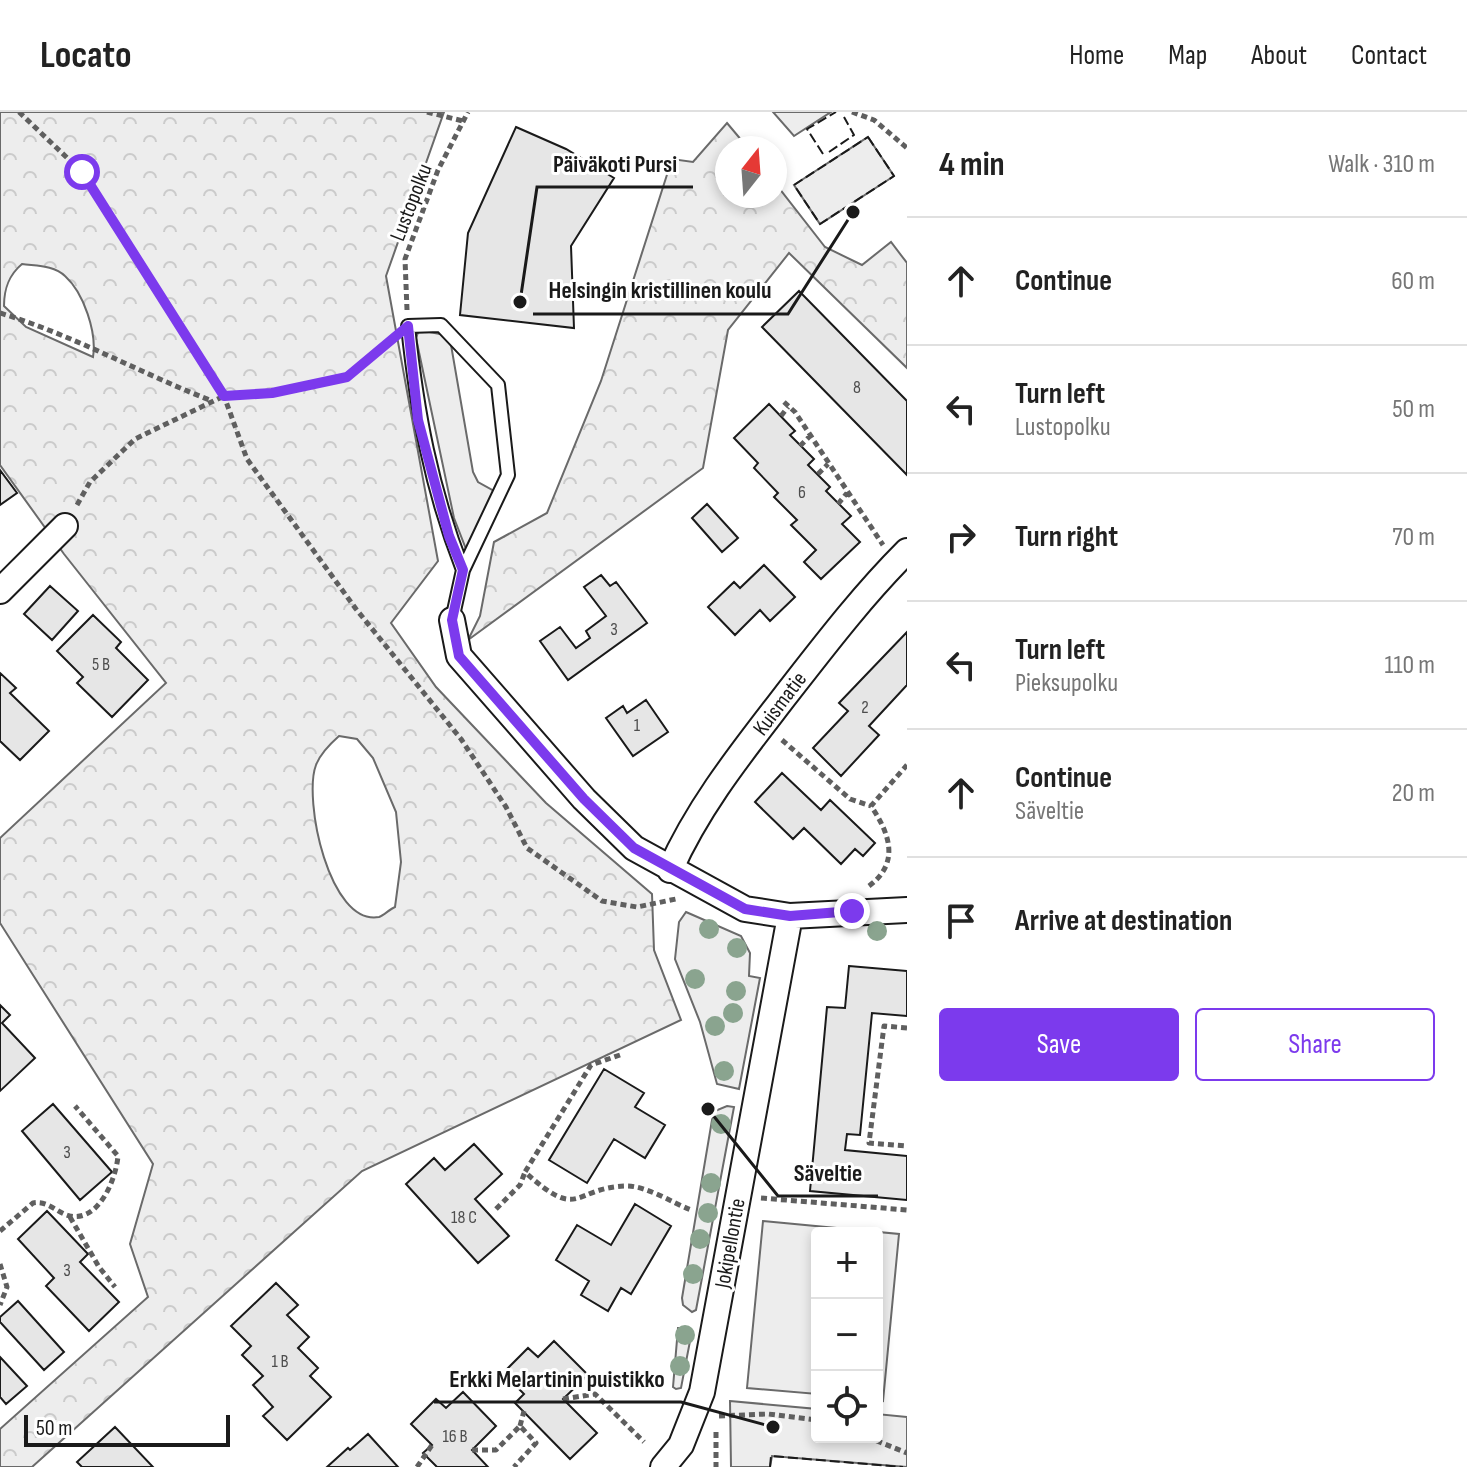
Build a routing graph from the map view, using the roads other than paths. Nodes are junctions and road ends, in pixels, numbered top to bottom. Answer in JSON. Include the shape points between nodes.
{"nodes":[{"id":1,"x":65,"y":526,"type":"road end"},
{"id":2,"x":902,"y":556,"type":"edge"},
{"id":3,"x":463,"y":570,"type":"junction"},
{"id":4,"x":0,"y":591,"type":"edge"},
{"id":5,"x":452,"y":620,"type":"joint"},
{"id":6,"x":670,"y":870,"type":"junction"},
{"id":7,"x":907,"y":910,"type":"edge"},
{"id":8,"x":790,"y":916,"type":"junction"},
{"id":9,"x":663,"y":1467,"type":"edge"}],
"edges":[{"from":1,"to":4,"type":"street"},
{"from":2,"to":6,"type":"street","name":"Kuismatie","via":[[837,627],[728,771],[688,830]]},
{"from":3,"to":3,"type":"lane","via":[[508,475],[498,385],[441,325],[408,326],[418,420]]},
{"from":3,"to":5,"type":"lane"},
{"from":5,"to":6,"type":"street","via":[[459,656],[609,825]]},
{"from":6,"to":8,"type":"street","via":[[745,909]]},
{"from":7,"to":8,"type":"street"},
{"from":8,"to":9,"type":"street","name":"Jokipellontie","via":[[702,1392],[681,1445]]}]}
